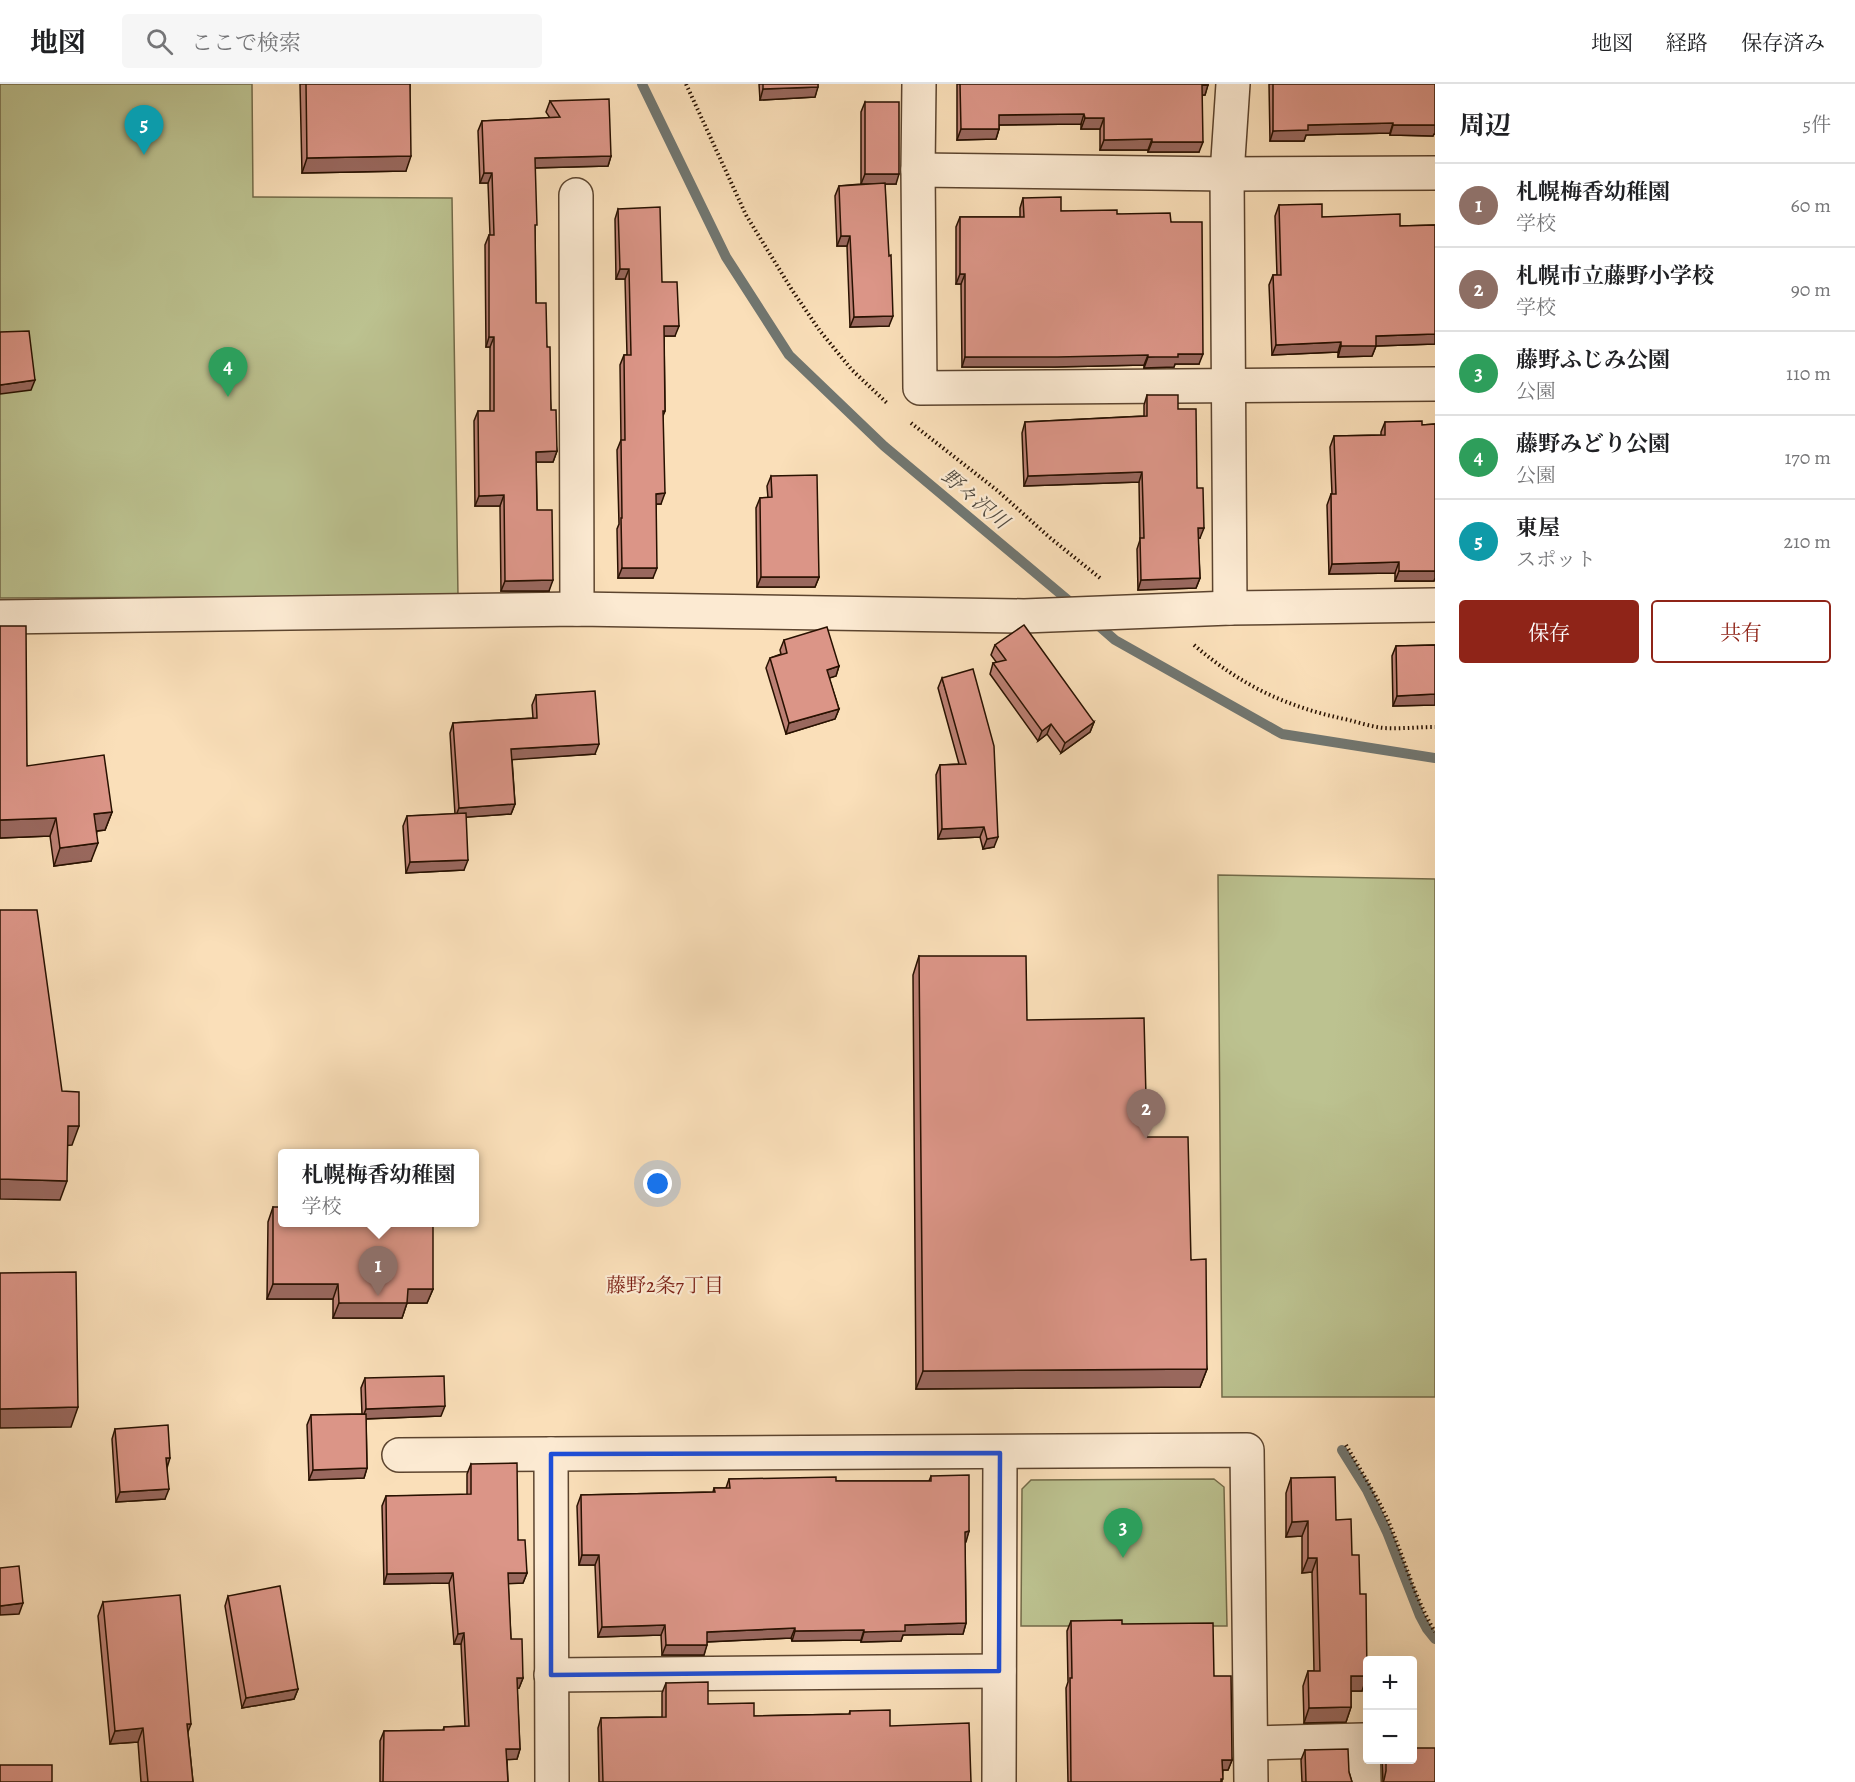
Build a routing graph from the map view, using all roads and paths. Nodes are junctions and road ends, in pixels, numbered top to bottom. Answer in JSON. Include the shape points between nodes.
{"nodes":[{"id":1,"x":920,"y":84,"type":"edge"},
{"id":2,"x":1233,"y":84,"type":"edge"},
{"id":3,"x":918,"y":170,"type":"junction"},
{"id":4,"x":1435,"y":173,"type":"edge"},
{"id":5,"x":1227,"y":174,"type":"junction"},
{"id":6,"x":576,"y":195,"type":"dead end"},
{"id":7,"x":1435,"y":384,"type":"edge"},
{"id":8,"x":1228,"y":387,"type":"junction"},
{"id":9,"x":1435,"y":605,"type":"edge"},
{"id":10,"x":1230,"y":608,"type":"junction"},
{"id":11,"x":577,"y":609,"type":"junction"},
{"id":12,"x":1150,"y":611,"type":"junction"},
{"id":13,"x":0,"y":617,"type":"edge"},
{"id":14,"x":1435,"y":727,"type":"edge"},
{"id":15,"x":1346,"y":1445,"type":"dead end"},
{"id":16,"x":1000,"y":1453,"type":"junction"},
{"id":17,"x":551,"y":1454,"type":"junction"},
{"id":18,"x":399,"y":1455,"type":"dead end"},
{"id":19,"x":1435,"y":1632,"type":"edge"},
{"id":20,"x":999,"y":1671,"type":"junction"},
{"id":21,"x":552,"y":1675,"type":"junction"},
{"id":22,"x":1251,"y":1743,"type":"junction"},
{"id":23,"x":552,"y":1782,"type":"edge"},
{"id":24,"x":999,"y":1782,"type":"edge"},
{"id":25,"x":1251,"y":1782,"type":"edge"},
{"id":26,"x":1364,"y":1782,"type":"edge"}],
"edges":[{"from":1,"to":3,"type":"street"},
{"from":2,"to":5,"type":"street"},
{"from":3,"to":5,"type":"street"},
{"from":3,"to":8,"type":"street","via":[[920,388]]},
{"from":4,"to":5,"type":"street"},
{"from":5,"to":8,"type":"street"},
{"from":6,"to":11,"type":"street"},
{"from":7,"to":8,"type":"street"},
{"from":8,"to":10,"type":"street"},
{"from":9,"to":10,"type":"street"},
{"from":10,"to":12,"type":"street"},
{"from":11,"to":12,"type":"street","via":[[1024,616]]},
{"from":11,"to":13,"type":"street"},
{"from":12,"to":14,"type":"path","via":[[1215,663],[1284,702],[1384,728]]},
{"from":15,"to":19,"type":"path","via":[[1391,1528]]},
{"from":16,"to":17,"type":"street"},
{"from":16,"to":20,"type":"street"},
{"from":16,"to":22,"type":"street","via":[[1247,1450]]},
{"from":17,"to":18,"type":"street"},
{"from":17,"to":21,"type":"street"},
{"from":20,"to":21,"type":"street"},
{"from":20,"to":24,"type":"street"},
{"from":21,"to":23,"type":"street"},
{"from":22,"to":25,"type":"street"},
{"from":22,"to":26,"type":"street","via":[[1363,1740]]}]}
